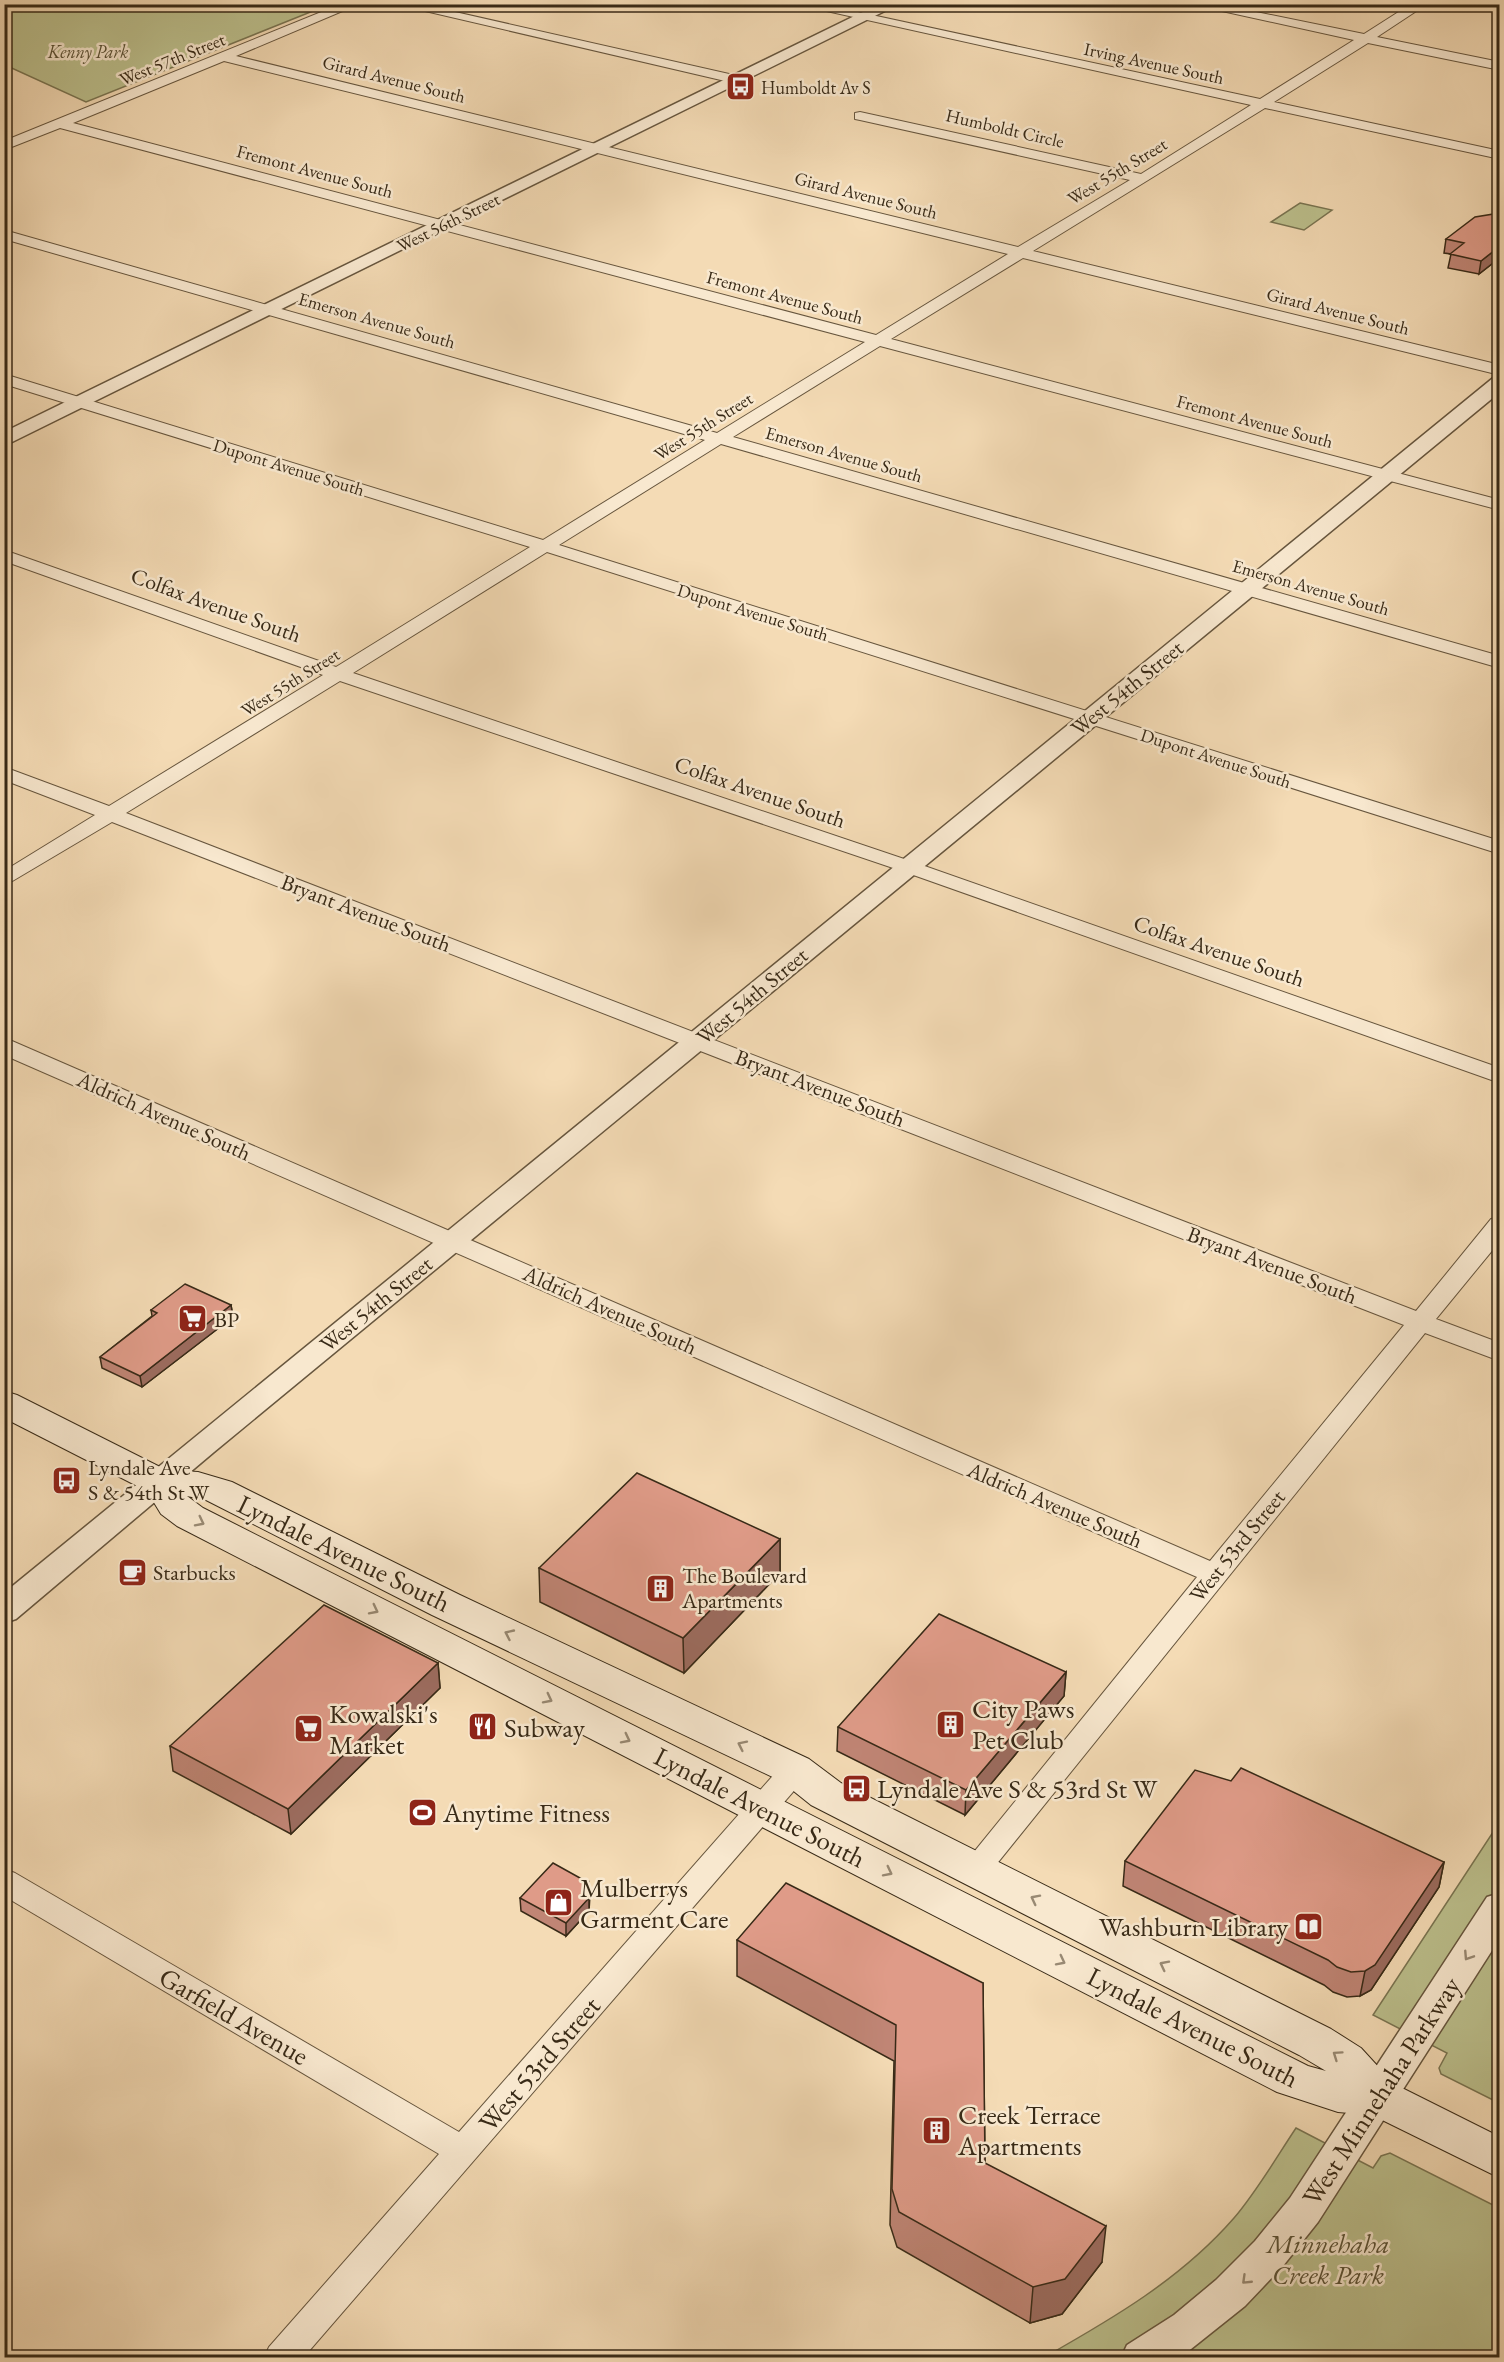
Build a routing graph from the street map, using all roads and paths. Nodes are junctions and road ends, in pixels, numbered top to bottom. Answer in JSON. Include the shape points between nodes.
{"nodes":[{"id":1,"x":353,"y":4,"type":"edge"},
{"id":2,"x":401,"y":4,"type":"edge"},
{"id":3,"x":801,"y":4,"type":"edge"},
{"id":4,"x":892,"y":4,"type":"edge"},
{"id":5,"x":1196,"y":4,"type":"edge"},
{"id":6,"x":1421,"y":4,"type":"edge"},
{"id":7,"x":864,"y":18,"type":"junction"},
{"id":8,"x":1365,"y":39,"type":"junction"},
{"id":9,"x":223,"y":57,"type":"junction"},
{"id":10,"x":1500,"y":66,"type":"edge"},
{"id":11,"x":738,"y":80,"type":"junction"},
{"id":12,"x":1260,"y":104,"type":"junction"},
{"id":13,"x":860,"y":116,"type":"dead end"},
{"id":14,"x":60,"y":124,"type":"junction"},
{"id":15,"x":4,"y":147,"type":"edge"},
{"id":16,"x":599,"y":148,"type":"junction"},
{"id":17,"x":1500,"y":155,"type":"edge"},
{"id":18,"x":1143,"y":179,"type":"junction"},
{"id":19,"x":441,"y":224,"type":"junction"},
{"id":20,"x":4,"y":234,"type":"edge"},
{"id":21,"x":1018,"y":254,"type":"junction"},
{"id":22,"x":268,"y":309,"type":"junction"},
{"id":23,"x":876,"y":342,"type":"junction"},
{"id":24,"x":1500,"y":370,"type":"edge"},
{"id":25,"x":4,"y":379,"type":"edge"},
{"id":26,"x":1500,"y":382,"type":"edge"},
{"id":27,"x":78,"y":402,"type":"junction"},
{"id":28,"x":719,"y":439,"type":"junction"},
{"id":29,"x":4,"y":440,"type":"edge"},
{"id":30,"x":1384,"y":475,"type":"junction"},
{"id":31,"x":1500,"y":505,"type":"edge"},
{"id":32,"x":545,"y":546,"type":"junction"},
{"id":33,"x":4,"y":555,"type":"edge"},
{"id":34,"x":1248,"y":589,"type":"junction"},
{"id":35,"x":1500,"y":662,"type":"edge"},
{"id":36,"x":339,"y":674,"type":"junction"},
{"id":37,"x":1090,"y":718,"type":"junction"},
{"id":38,"x":4,"y":773,"type":"edge"},
{"id":39,"x":111,"y":815,"type":"junction"},
{"id":40,"x":1500,"y":848,"type":"edge"},
{"id":41,"x":909,"y":867,"type":"junction"},
{"id":42,"x":4,"y":880,"type":"edge"},
{"id":43,"x":698,"y":1041,"type":"junction"},
{"id":44,"x":4,"y":1046,"type":"edge"},
{"id":45,"x":1500,"y":1076,"type":"edge"},
{"id":46,"x":1500,"y":1224,"type":"edge"},
{"id":47,"x":453,"y":1241,"type":"junction"},
{"id":48,"x":1419,"y":1322,"type":"junction"},
{"id":49,"x":1500,"y":1353,"type":"edge"},
{"id":50,"x":4,"y":1403,"type":"edge"},
{"id":51,"x":160,"y":1482,"type":"junction"},
{"id":52,"x":1215,"y":1574,"type":"junction"},
{"id":53,"x":4,"y":1611,"type":"edge"},
{"id":54,"x":795,"y":1770,"type":"junction"},
{"id":55,"x":761,"y":1808,"type":"junction"},
{"id":56,"x":976,"y":1868,"type":"junction"},
{"id":57,"x":4,"y":1881,"type":"edge"},
{"id":58,"x":1500,"y":1906,"type":"edge"},
{"id":59,"x":1378,"y":2097,"type":"junction"},
{"id":60,"x":463,"y":2151,"type":"junction"},
{"id":61,"x":1500,"y":2159,"type":"edge"},
{"id":62,"x":281,"y":2358,"type":"edge"},
{"id":63,"x":1142,"y":2358,"type":"edge"}],
"edges":[{"from":1,"to":9,"type":"street","name":"West 57th Street"},
{"from":2,"to":11,"type":"street"},
{"from":3,"to":7,"type":"street","name":"Irving Avenue South"},
{"from":4,"to":7,"type":"street","name":"West 56th Street"},
{"from":5,"to":8,"type":"street"},
{"from":6,"to":8,"type":"street","name":"West 55th Street"},
{"from":7,"to":11,"type":"street","name":"West 56th Street"},
{"from":7,"to":12,"type":"street","name":"Irving Avenue South"},
{"from":8,"to":10,"type":"street"},
{"from":8,"to":12,"type":"street","name":"West 55th Street"},
{"from":9,"to":14,"type":"street","name":"West 57th Street"},
{"from":9,"to":16,"type":"street","name":"Girard Avenue South"},
{"from":11,"to":16,"type":"street","name":"West 56th Street"},
{"from":12,"to":17,"type":"street","name":"Irving Avenue South"},
{"from":12,"to":18,"type":"street","name":"West 55th Street"},
{"from":13,"to":18,"type":"street","name":"Humboldt Circle"},
{"from":14,"to":15,"type":"street","name":"West 57th Street"},
{"from":14,"to":19,"type":"street","name":"Fremont Avenue South"},
{"from":16,"to":19,"type":"street","name":"West 56th Street"},
{"from":16,"to":21,"type":"street","name":"Girard Avenue South"},
{"from":18,"to":21,"type":"street","name":"West 55th Street"},
{"from":19,"to":22,"type":"street","name":"West 56th Street"},
{"from":19,"to":23,"type":"street","name":"Fremont Avenue South"},
{"from":20,"to":22,"type":"street","name":"Emerson Avenue South"},
{"from":21,"to":23,"type":"street","name":"West 55th Street"},
{"from":21,"to":24,"type":"street","name":"Girard Avenue South"},
{"from":22,"to":27,"type":"street","name":"West 56th Street"},
{"from":22,"to":28,"type":"street","name":"Emerson Avenue South"},
{"from":23,"to":28,"type":"street","name":"West 55th Street"},
{"from":23,"to":30,"type":"street","name":"Fremont Avenue South"},
{"from":25,"to":27,"type":"street","name":"Dupont Avenue South"},
{"from":26,"to":30,"type":"street","name":"West 54th Street"},
{"from":27,"to":29,"type":"street","name":"West 56th Street"},
{"from":27,"to":32,"type":"street","name":"Dupont Avenue South"},
{"from":28,"to":32,"type":"street","name":"West 55th Street"},
{"from":28,"to":34,"type":"street","name":"Emerson Avenue South"},
{"from":30,"to":31,"type":"street","name":"Fremont Avenue South"},
{"from":30,"to":34,"type":"street","name":"West 54th Street"},
{"from":32,"to":36,"type":"street","name":"West 55th Street"},
{"from":32,"to":37,"type":"street","name":"Dupont Avenue South"},
{"from":33,"to":36,"type":"street","name":"Colfax Avenue South"},
{"from":34,"to":35,"type":"street","name":"Emerson Avenue South"},
{"from":34,"to":37,"type":"street","name":"West 54th Street"},
{"from":36,"to":39,"type":"street","name":"West 55th Street"},
{"from":36,"to":41,"type":"street","name":"Colfax Avenue South"},
{"from":37,"to":40,"type":"street","name":"Dupont Avenue South"},
{"from":37,"to":41,"type":"street","name":"West 54th Street"},
{"from":38,"to":39,"type":"street","name":"Bryant Avenue South"},
{"from":39,"to":42,"type":"street","name":"West 55th Street"},
{"from":39,"to":43,"type":"street","name":"Bryant Avenue South"},
{"from":41,"to":43,"type":"street","name":"West 54th Street"},
{"from":41,"to":45,"type":"street","name":"Colfax Avenue South"},
{"from":43,"to":47,"type":"street","name":"West 54th Street"},
{"from":43,"to":48,"type":"street","name":"Bryant Avenue South"},
{"from":44,"to":47,"type":"street","name":"Aldrich Avenue South"},
{"from":46,"to":48,"type":"street","name":"West 53rd Street"},
{"from":47,"to":51,"type":"street","name":"West 54th Street"},
{"from":47,"to":52,"type":"street","name":"Aldrich Avenue South"},
{"from":48,"to":49,"type":"street","name":"Bryant Avenue South"},
{"from":48,"to":52,"type":"street","name":"West 53rd Street"},
{"from":50,"to":51,"type":"main road","name":"Lyndale Avenue South"},
{"from":51,"to":53,"type":"street","name":"West 54th Street"},
{"from":54,"to":51,"type":"main road","name":"Lyndale Avenue South","one_way":true,"via":[[446,1605],[219,1491],[198,1484]]},
{"from":51,"to":55,"type":"main road","name":"Lyndale Avenue South","one_way":true,"via":[[174,1505],[190,1517]]},
{"from":52,"to":56,"type":"street","name":"West 53rd Street"},
{"from":54,"to":55,"type":"street","name":"West 53rd Street"},
{"from":54,"to":56,"type":"main road","name":"Lyndale Avenue South","via":[[826,1794]]},
{"from":55,"to":59,"type":"main road","name":"Lyndale Avenue South","one_way":true,"via":[[1293,2079],[1338,2094]]},
{"from":55,"to":60,"type":"street","name":"West 53rd Street"},
{"from":59,"to":56,"type":"main road","name":"Lyndale Avenue South","one_way":true,"via":[[1345,2061],[1316,2042]]},
{"from":57,"to":60,"type":"street","name":"Garfield Avenue"},
{"from":58,"to":59,"type":"street","name":"West Minnehaha Parkway","one_way":true},
{"from":59,"to":61,"type":"main road","name":"Lyndale Avenue South"},
{"from":59,"to":63,"type":"street","name":"West Minnehaha Parkway","one_way":true,"via":[[1304,2210],[1248,2279],[1180,2334]]},
{"from":60,"to":62,"type":"street","name":"West 53rd Street"}]}
